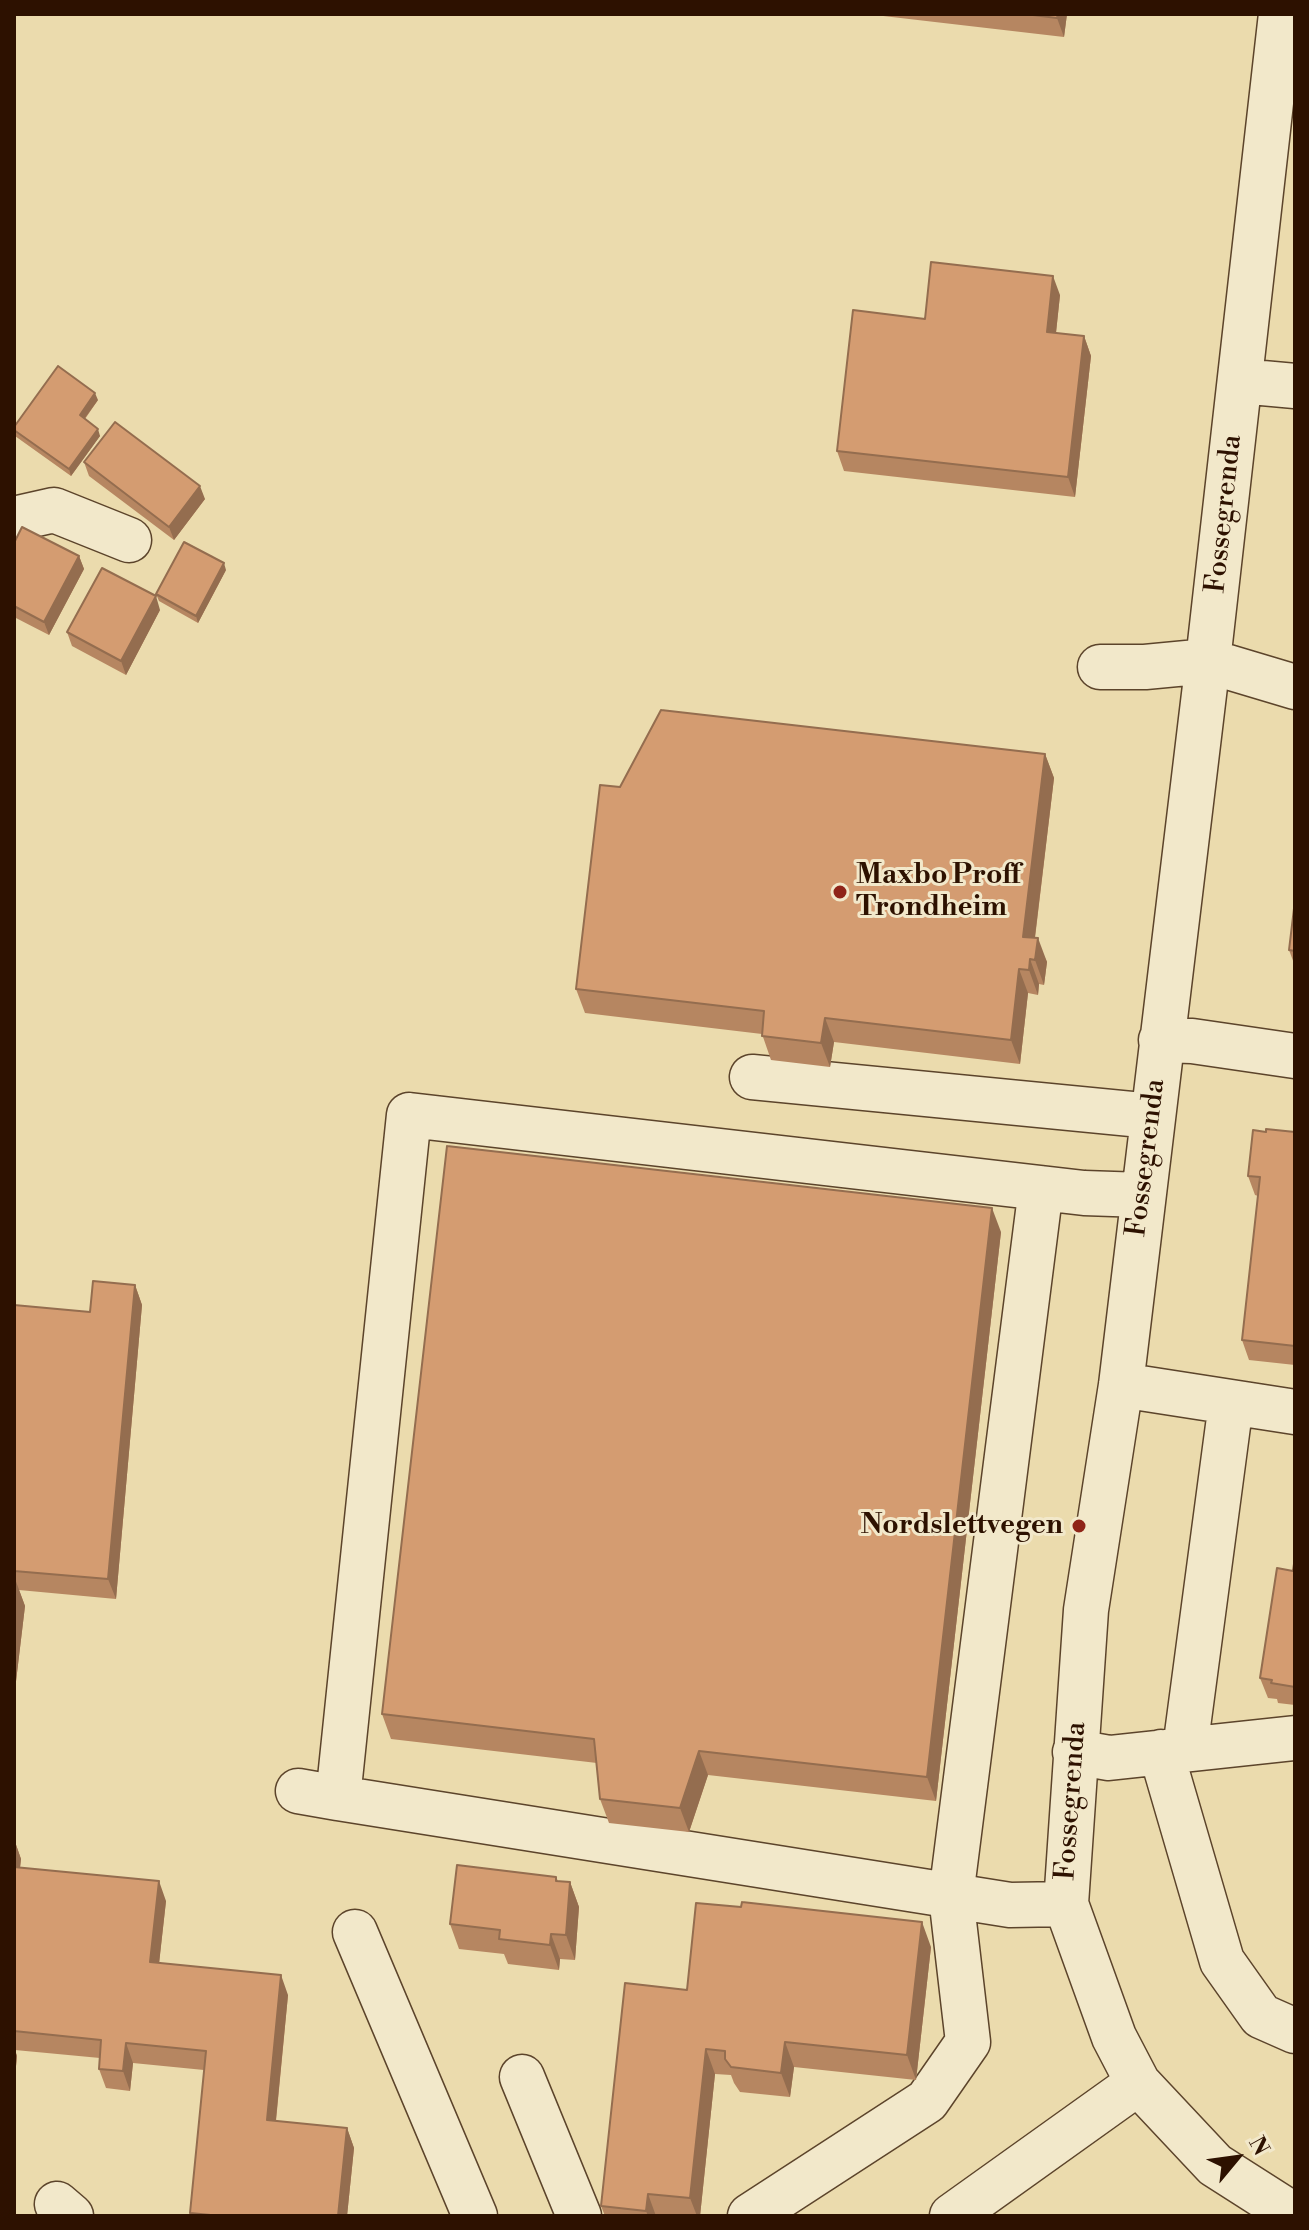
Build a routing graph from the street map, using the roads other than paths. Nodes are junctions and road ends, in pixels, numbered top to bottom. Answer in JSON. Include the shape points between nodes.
{"nodes":[{"id":1,"x":1281,"y":14,"type":"edge"},
{"id":2,"x":1281,"y":139,"type":"edge"},
{"id":3,"x":1240,"y":381,"type":"junction"},
{"id":4,"x":1295,"y":386,"type":"edge"},
{"id":5,"x":14,"y":519,"type":"edge"},
{"id":6,"x":129,"y":540,"type":"dead end"},
{"id":7,"x":1208,"y":661,"type":"junction"},
{"id":8,"x":1100,"y":667,"type":"dead end"},
{"id":9,"x":1295,"y":687,"type":"edge"},
{"id":10,"x":1161,"y":1040,"type":"junction"},
{"id":11,"x":1295,"y":1056,"type":"edge"},
{"id":12,"x":752,"y":1077,"type":"dead end"},
{"id":13,"x":1152,"y":1116,"type":"junction"},
{"id":14,"x":1041,"y":1188,"type":"junction"},
{"id":15,"x":1143,"y":1195,"type":"junction"},
{"id":16,"x":1121,"y":1385,"type":"junction"},
{"id":17,"x":1231,"y":1403,"type":"junction"},
{"id":18,"x":1295,"y":1412,"type":"edge"},
{"id":19,"x":1295,"y":1738,"type":"edge"},
{"id":20,"x":1173,"y":1750,"type":"junction"},
{"id":21,"x":1075,"y":1752,"type":"junction"},
{"id":22,"x":951,"y":1896,"type":"junction"},
{"id":23,"x":1066,"y":1904,"type":"junction"},
{"id":24,"x":355,"y":1932,"type":"dead end"},
{"id":25,"x":1295,"y":2031,"type":"edge"},
{"id":26,"x":522,"y":2077,"type":"dead end"},
{"id":27,"x":1138,"y":2083,"type":"junction"},
{"id":28,"x":475,"y":2216,"type":"edge"},
{"id":29,"x":579,"y":2216,"type":"edge"},
{"id":30,"x":750,"y":2216,"type":"edge"},
{"id":31,"x":952,"y":2216,"type":"edge"},
{"id":32,"x":1295,"y":2216,"type":"edge"}],
"edges":[{"from":1,"to":2,"type":"street","name":"Fossegrenda"},
{"from":2,"to":3,"type":"street","name":"Fossegrenda"},
{"from":3,"to":4,"type":"street"},
{"from":3,"to":7,"type":"street","name":"Fossegrenda"},
{"from":5,"to":6,"type":"street","via":[[54,510]]},
{"from":7,"to":8,"type":"street"},
{"from":7,"to":9,"type":"street"},
{"from":7,"to":10,"type":"street","name":"Fossegrenda"},
{"from":10,"to":11,"type":"street"},
{"from":10,"to":13,"type":"street","name":"Fossegrenda"},
{"from":12,"to":13,"type":"street"},
{"from":13,"to":15,"type":"street","name":"Fossegrenda"},
{"from":14,"to":15,"type":"street"},
{"from":14,"to":22,"type":"street"},
{"from":14,"to":22,"type":"street","via":[[409,1115],[318,1794]]},
{"from":15,"to":16,"type":"street","name":"Fossegrenda"},
{"from":16,"to":17,"type":"street"},
{"from":16,"to":21,"type":"street","name":"Fossegrenda","via":[[1086,1610]]},
{"from":17,"to":18,"type":"street"},
{"from":17,"to":20,"type":"street"},
{"from":19,"to":20,"type":"street"},
{"from":20,"to":21,"type":"street","via":[[1109,1758]]},
{"from":20,"to":25,"type":"street","via":[[1222,1961],[1261,2016]]},
{"from":21,"to":23,"type":"street","name":"Fossegrenda"},
{"from":22,"to":23,"type":"street","via":[[1010,1905]]},
{"from":22,"to":30,"type":"street","via":[[968,2042],[927,2101]]},
{"from":23,"to":27,"type":"street","name":"Fossegrenda","via":[[1114,2037]]},
{"from":24,"to":28,"type":"street"},
{"from":26,"to":29,"type":"street"},
{"from":27,"to":31,"type":"street"},
{"from":27,"to":32,"type":"street","name":"Fossegrenda","via":[[1215,2165]]}]}
